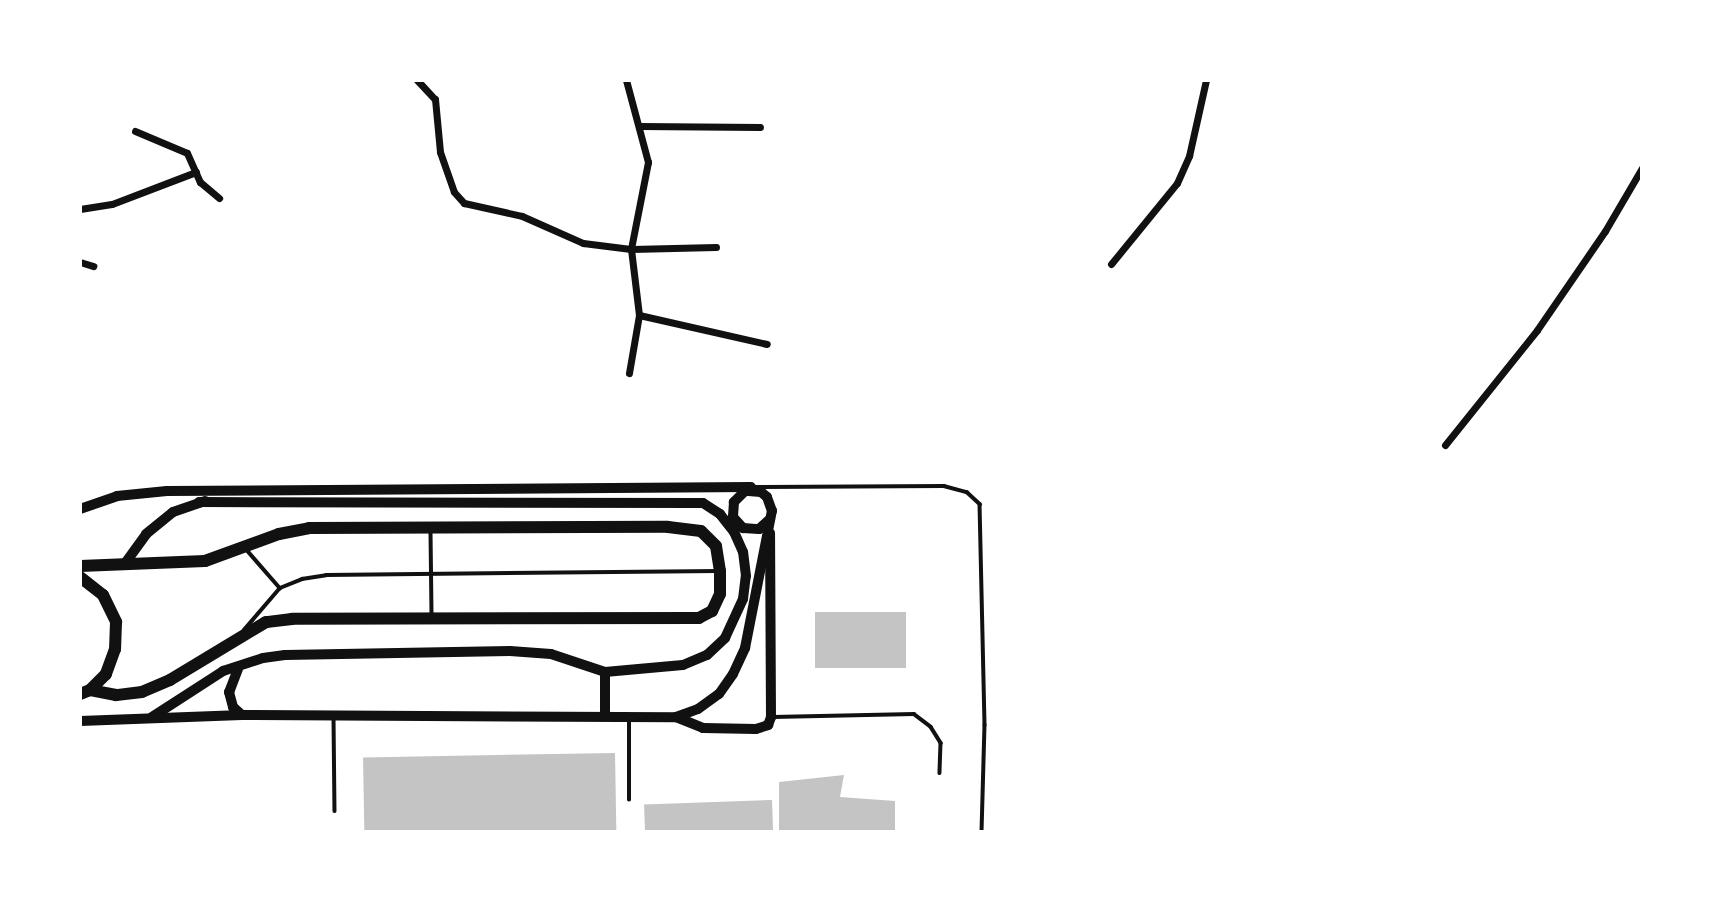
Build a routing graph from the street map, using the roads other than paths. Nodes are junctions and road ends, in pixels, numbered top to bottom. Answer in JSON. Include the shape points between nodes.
{"nodes":[{"id":1,"x":417,"y":80,"type":"edge"},
{"id":2,"x":626,"y":80,"type":"edge"},
{"id":3,"x":1206,"y":80,"type":"edge"},
{"id":4,"x":639,"y":126,"type":"junction"},
{"id":5,"x":760,"y":127,"type":"dead end"},
{"id":6,"x":135,"y":131,"type":"dead end"},
{"id":7,"x":1642,"y":168,"type":"edge"},
{"id":8,"x":196,"y":172,"type":"junction"},
{"id":9,"x":219,"y":198,"type":"dead end"},
{"id":10,"x":80,"y":209,"type":"edge"},
{"id":11,"x":716,"y":247,"type":"dead end"},
{"id":12,"x":631,"y":249,"type":"junction"},
{"id":13,"x":80,"y":262,"type":"edge"},
{"id":14,"x":1111,"y":264,"type":"dead end"},
{"id":15,"x":93,"y":266,"type":"dead end"},
{"id":16,"x":639,"y":315,"type":"junction"},
{"id":17,"x":767,"y":344,"type":"dead end"},
{"id":18,"x":629,"y":373,"type":"dead end"},
{"id":19,"x":1445,"y":444,"type":"dead end"},
{"id":20,"x":753,"y":488,"type":"junction"},
{"id":21,"x":245,"y":491,"type":"junction"},
{"id":22,"x":199,"y":502,"type":"junction"},
{"id":23,"x":80,"y":509,"type":"edge"},
{"id":24,"x":770,"y":519,"type":"junction"},
{"id":25,"x":431,"y":530,"type":"junction"},
{"id":26,"x":245,"y":548,"type":"junction"},
{"id":27,"x":125,"y":562,"type":"junction"},
{"id":28,"x":80,"y":566,"type":"edge"},
{"id":29,"x":720,"y":571,"type":"junction"},
{"id":30,"x":432,"y":575,"type":"junction"},
{"id":31,"x":80,"y":577,"type":"edge"},
{"id":32,"x":280,"y":588,"type":"junction"},
{"id":33,"x":432,"y":619,"type":"junction"},
{"id":34,"x":241,"y":635,"type":"junction"},
{"id":35,"x":238,"y":668,"type":"junction"},
{"id":36,"x":605,"y":673,"type":"junction"},
{"id":37,"x":85,"y":692,"type":"edge"},
{"id":38,"x":242,"y":715,"type":"junction"},
{"id":39,"x":334,"y":715,"type":"junction"},
{"id":40,"x":605,"y":716,"type":"junction"},
{"id":41,"x":629,"y":716,"type":"junction"},
{"id":42,"x":152,"y":717,"type":"junction"},
{"id":43,"x":676,"y":717,"type":"junction"},
{"id":44,"x":771,"y":718,"type":"junction"},
{"id":45,"x":80,"y":721,"type":"edge"},
{"id":46,"x":940,"y":773,"type":"dead end"},
{"id":47,"x":629,"y":800,"type":"dead end"},
{"id":48,"x":335,"y":811,"type":"dead end"},
{"id":49,"x":982,"y":831,"type":"edge"}],
"edges":[{"from":1,"to":12,"type":"street","via":[[435,99],[440,152],[454,192],[464,204],[522,216],[583,243]]},
{"from":2,"to":4,"type":"street"},
{"from":3,"to":14,"type":"street","via":[[1189,156],[1177,183]]},
{"from":4,"to":5,"type":"street"},
{"from":4,"to":12,"type":"street","via":[[648,162]]},
{"from":6,"to":8,"type":"street","via":[[179,147]]},
{"from":7,"to":19,"type":"street","via":[[1605,232],[1537,330]]},
{"from":8,"to":9,"type":"street","via":[[200,182]]},
{"from":8,"to":10,"type":"street","via":[[112,204]]},
{"from":11,"to":12,"type":"street"},
{"from":12,"to":16,"type":"street"},
{"from":13,"to":15,"type":"street"},
{"from":16,"to":17,"type":"street"},
{"from":16,"to":18,"type":"street"},
{"from":20,"to":21,"type":"main road"},
{"from":20,"to":24,"type":"main road","via":[[767,497]]},
{"from":20,"to":24,"type":"main road","via":[[734,502],[733,517],[751,530]]},
{"from":20,"to":49,"type":"lane","via":[[944,486],[967,492],[980,504],[985,725]]},
{"from":21,"to":22,"type":"main road"},
{"from":21,"to":23,"type":"main road","via":[[117,496]]},
{"from":22,"to":27,"type":"main road","via":[[173,512],[145,534]]},
{"from":22,"to":36,"type":"main road","via":[[673,502],[703,503],[720,514],[743,552],[746,576],[743,599],[725,638],[708,655],[683,666]]},
{"from":24,"to":43,"type":"main road","via":[[745,648],[733,674],[719,694]]},
{"from":24,"to":44,"type":"main road"},
{"from":25,"to":26,"type":"highway","via":[[309,528]]},
{"from":25,"to":29,"type":"highway","via":[[668,527],[701,531],[716,546]]},
{"from":25,"to":30,"type":"lane"},
{"from":26,"to":27,"type":"highway","via":[[205,561]]},
{"from":26,"to":32,"type":"lane"},
{"from":27,"to":28,"type":"highway"},
{"from":29,"to":30,"type":"lane"},
{"from":29,"to":33,"type":"highway","via":[[720,594],[712,611],[699,618]]},
{"from":30,"to":32,"type":"lane","via":[[326,575]]},
{"from":30,"to":33,"type":"lane"},
{"from":31,"to":37,"type":"highway","via":[[103,595],[116,622],[115,649],[106,674]]},
{"from":32,"to":34,"type":"lane"},
{"from":33,"to":34,"type":"highway","via":[[292,619],[266,622]]},
{"from":34,"to":37,"type":"highway","via":[[170,680],[142,692]]},
{"from":35,"to":36,"type":"main road","via":[[285,654],[510,651],[551,654]]},
{"from":35,"to":38,"type":"main road","via":[[229,692],[233,707]]},
{"from":35,"to":42,"type":"main road","via":[[200,683]]},
{"from":36,"to":40,"type":"main road"},
{"from":38,"to":39,"type":"main road"},
{"from":38,"to":42,"type":"main road"},
{"from":39,"to":40,"type":"main road"},
{"from":39,"to":48,"type":"lane"},
{"from":40,"to":41,"type":"main road"},
{"from":41,"to":43,"type":"main road"},
{"from":41,"to":47,"type":"lane"},
{"from":42,"to":45,"type":"main road"},
{"from":43,"to":44,"type":"main road","via":[[703,728],[756,729],[768,725]]},
{"from":44,"to":46,"type":"lane","via":[[914,714],[931,727],[941,743]]}]}
